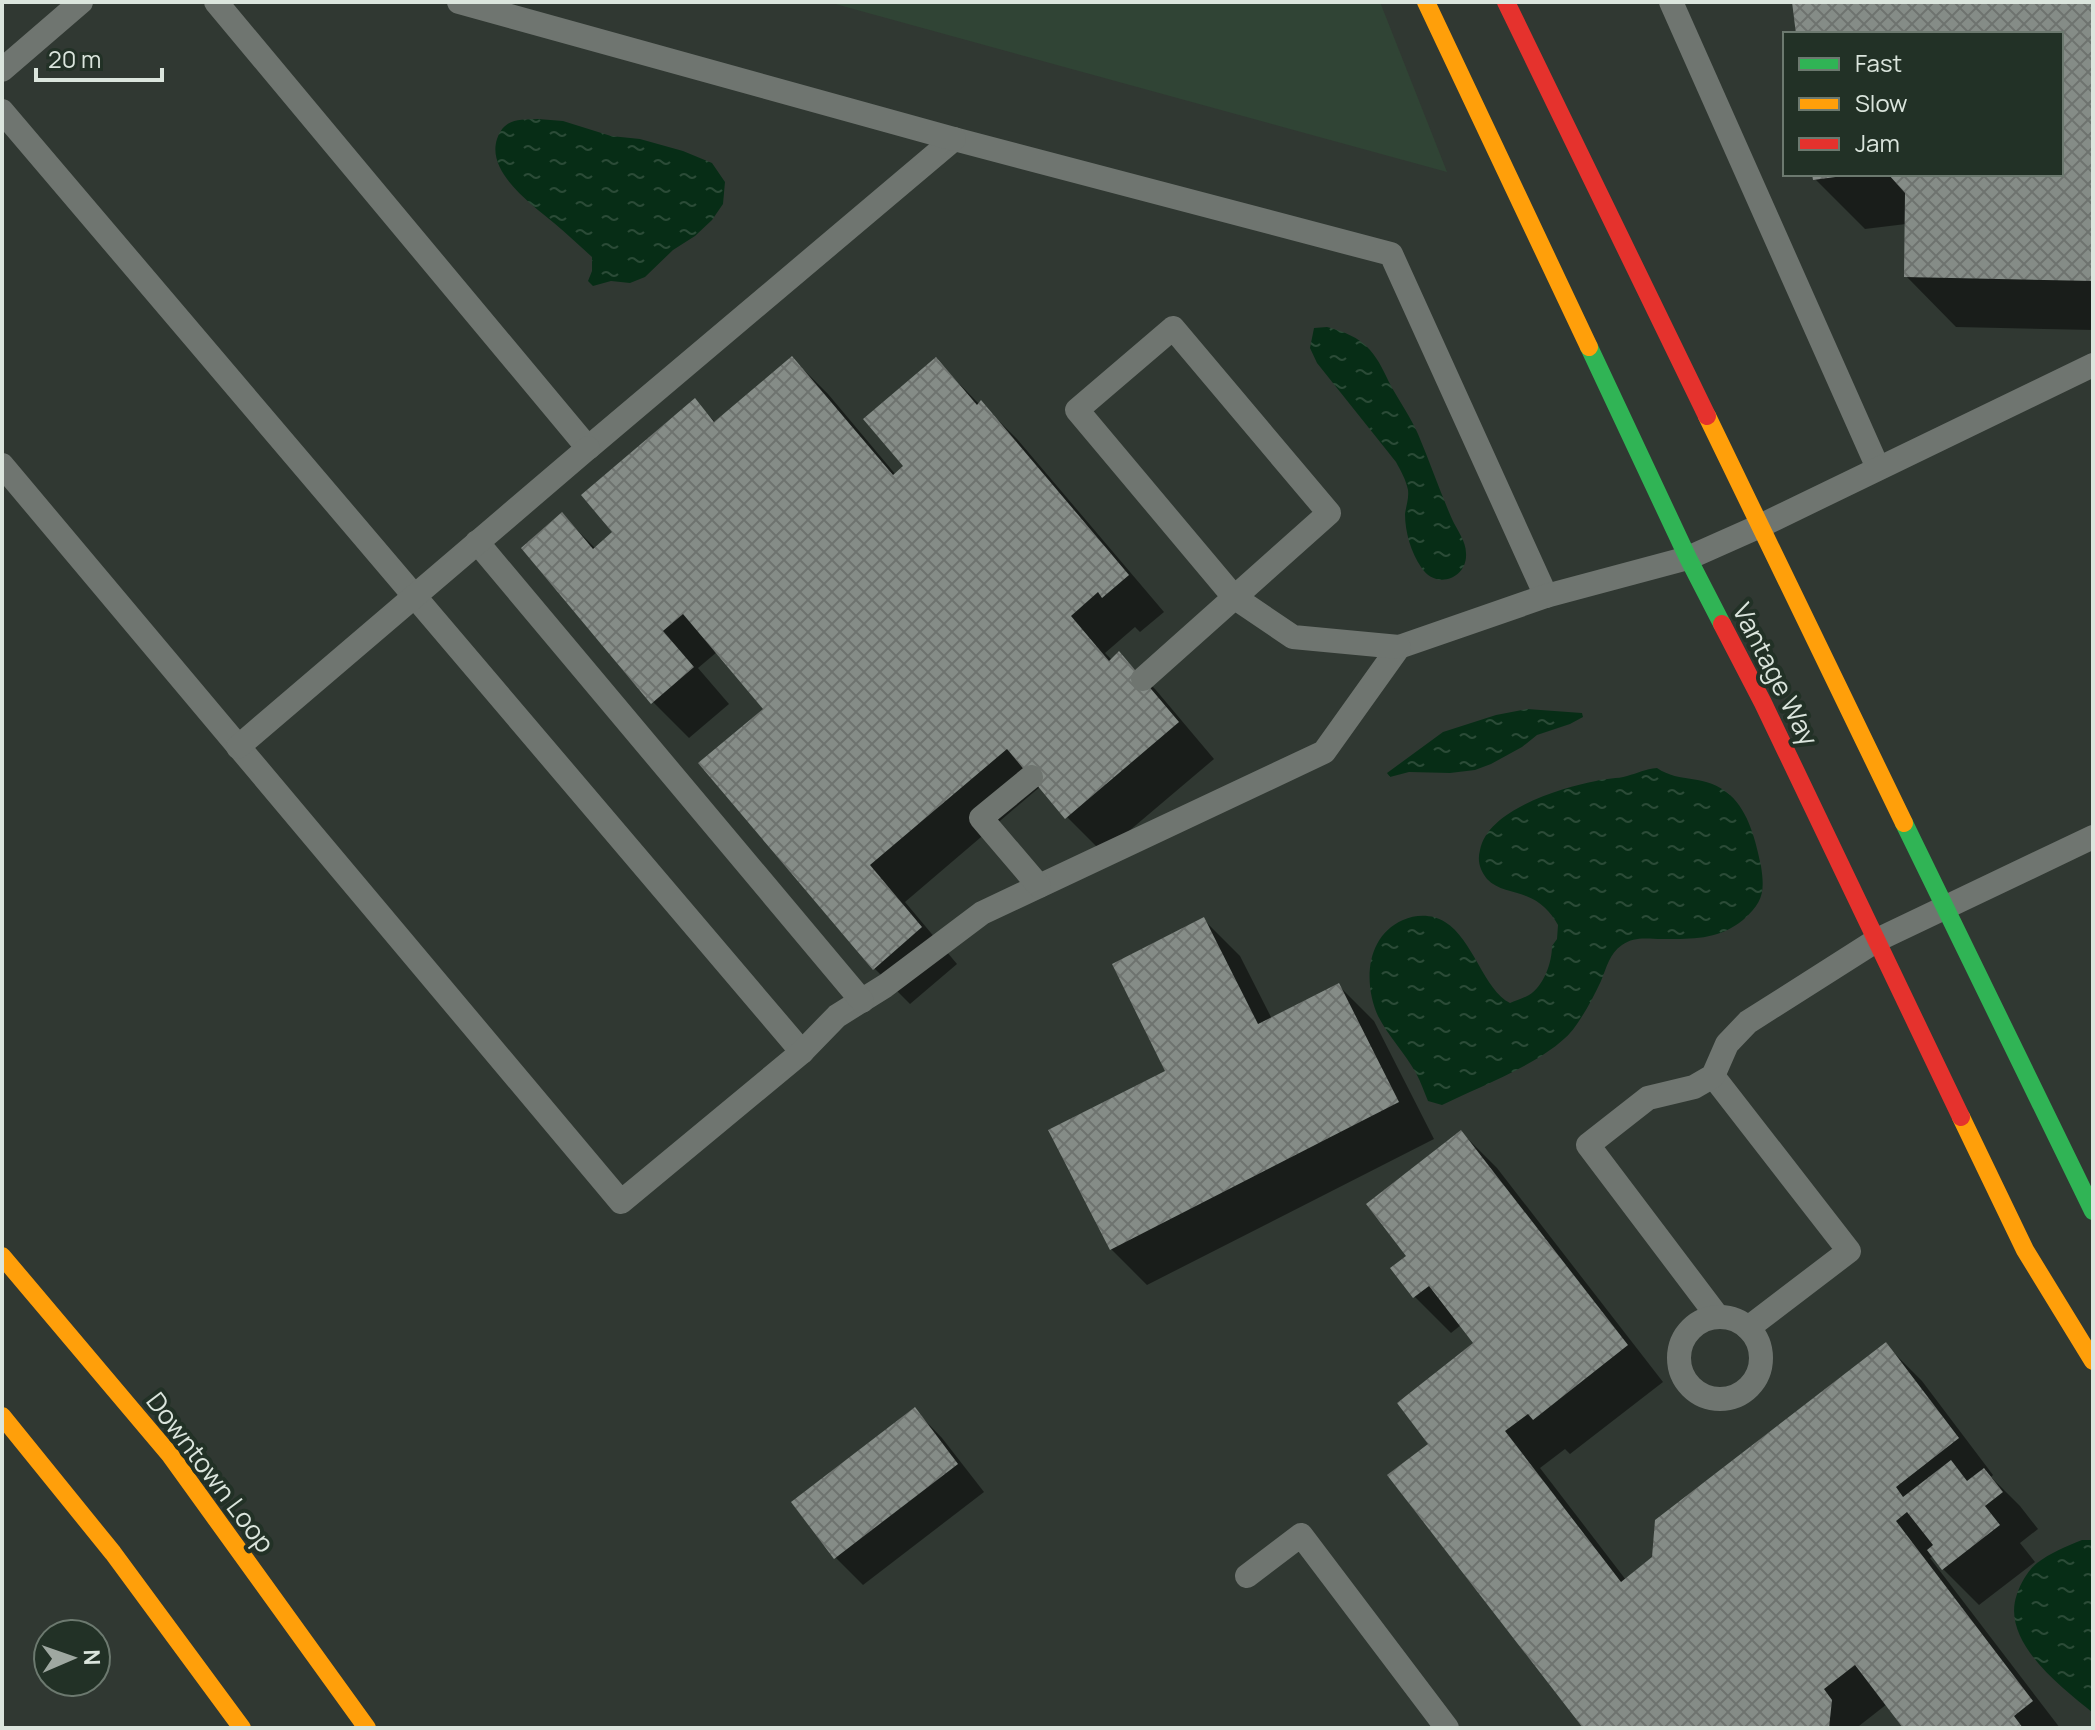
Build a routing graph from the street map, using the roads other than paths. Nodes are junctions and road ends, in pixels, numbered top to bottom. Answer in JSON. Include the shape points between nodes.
{"nodes":[{"id":1,"x":81,"y":2,"type":"edge"},
{"id":2,"x":216,"y":2,"type":"edge"},
{"id":3,"x":459,"y":2,"type":"edge"},
{"id":4,"x":1426,"y":2,"type":"edge"},
{"id":5,"x":1506,"y":2,"type":"edge"},
{"id":6,"x":1671,"y":2,"type":"edge"},
{"id":7,"x":2,"y":70,"type":"edge"},
{"id":8,"x":2,"y":111,"type":"edge"},
{"id":9,"x":954,"y":139,"type":"junction"},
{"id":10,"x":2093,"y":365,"type":"edge"},
{"id":11,"x":588,"y":448,"type":"junction"},
{"id":12,"x":2,"y":465,"type":"edge"},
{"id":13,"x":1878,"y":468,"type":"junction"},
{"id":14,"x":1760,"y":526,"type":"junction"},
{"id":15,"x":477,"y":542,"type":"junction"},
{"id":16,"x":1688,"y":558,"type":"junction"},
{"id":17,"x":414,"y":596,"type":"junction"},
{"id":18,"x":1546,"y":596,"type":"junction"},
{"id":19,"x":1234,"y":597,"type":"junction"},
{"id":20,"x":1399,"y":647,"type":"junction"},
{"id":21,"x":1143,"y":679,"type":"dead end"},
{"id":22,"x":238,"y":747,"type":"junction"},
{"id":23,"x":1031,"y":777,"type":"dead end"},
{"id":24,"x":2093,"y":837,"type":"edge"},
{"id":25,"x":1039,"y":886,"type":"junction"},
{"id":26,"x":1945,"y":906,"type":"junction"},
{"id":27,"x":1877,"y":940,"type":"junction"},
{"id":28,"x":862,"y":1001,"type":"junction"},
{"id":29,"x":802,"y":1052,"type":"junction"},
{"id":30,"x":1713,"y":1076,"type":"junction"},
{"id":31,"x":2093,"y":1211,"type":"edge"},
{"id":32,"x":2,"y":1256,"type":"edge"},
{"id":33,"x":1718,"y":1317,"type":"junction"},
{"id":34,"x":1748,"y":1328,"type":"junction"},
{"id":35,"x":2093,"y":1361,"type":"edge"},
{"id":36,"x":2,"y":1416,"type":"edge"},
{"id":37,"x":1247,"y":1576,"type":"dead end"},
{"id":38,"x":242,"y":1728,"type":"edge"},
{"id":39,"x":367,"y":1728,"type":"edge"},
{"id":40,"x":1447,"y":1728,"type":"edge"}],
"edges":[{"from":1,"to":7,"type":"lane"},
{"from":2,"to":11,"type":"lane"},
{"from":3,"to":9,"type":"lane"},
{"from":4,"to":16,"type":"main road","name":"Vantage Way"},
{"from":5,"to":14,"type":"main road","name":"Vantage Way"},
{"from":6,"to":13,"type":"lane"},
{"from":8,"to":17,"type":"lane"},
{"from":9,"to":11,"type":"lane"},
{"from":9,"to":18,"type":"lane","via":[[1391,254]]},
{"from":10,"to":13,"type":"lane"},
{"from":11,"to":15,"type":"lane"},
{"from":12,"to":22,"type":"lane"},
{"from":13,"to":14,"type":"lane"},
{"from":14,"to":16,"type":"lane"},
{"from":14,"to":26,"type":"main road","name":"Vantage Way"},
{"from":15,"to":17,"type":"lane"},
{"from":15,"to":28,"type":"lane"},
{"from":16,"to":18,"type":"lane"},
{"from":16,"to":27,"type":"main road","name":"Vantage Way"},
{"from":17,"to":22,"type":"lane"},
{"from":17,"to":29,"type":"lane"},
{"from":18,"to":20,"type":"lane"},
{"from":19,"to":19,"type":"lane","via":[[1077,410],[1173,328],[1329,513]]},
{"from":19,"to":20,"type":"lane","via":[[1293,637]]},
{"from":19,"to":21,"type":"lane"},
{"from":20,"to":25,"type":"lane","via":[[1324,752]]},
{"from":22,"to":29,"type":"lane","via":[[621,1202]]},
{"from":23,"to":25,"type":"lane","via":[[981,818]]},
{"from":24,"to":26,"type":"lane"},
{"from":25,"to":28,"type":"lane","via":[[982,913]]},
{"from":26,"to":27,"type":"lane"},
{"from":26,"to":31,"type":"main road","name":"Vantage Way"},
{"from":27,"to":30,"type":"lane","via":[[1748,1022],[1727,1044]]},
{"from":27,"to":35,"type":"main road","name":"Vantage Way","via":[[2025,1250]]},
{"from":28,"to":29,"type":"lane","via":[[837,1016]]},
{"from":30,"to":33,"type":"lane","via":[[1694,1087],[1648,1098],[1588,1145]]},
{"from":30,"to":34,"type":"lane","via":[[1849,1251]]},
{"from":32,"to":39,"type":"main road","name":"Downtown Loop","via":[[170,1455]]},
{"from":33,"to":34,"type":"lane"},
{"from":33,"to":34,"type":"lane","via":[[1691,1328],[1680,1348],[1683,1375],[1707,1397],[1735,1396],[1753,1382],[1761,1352]]},
{"from":36,"to":38,"type":"main road","via":[[113,1553]]},
{"from":37,"to":40,"type":"lane","via":[[1301,1535]]}]}
